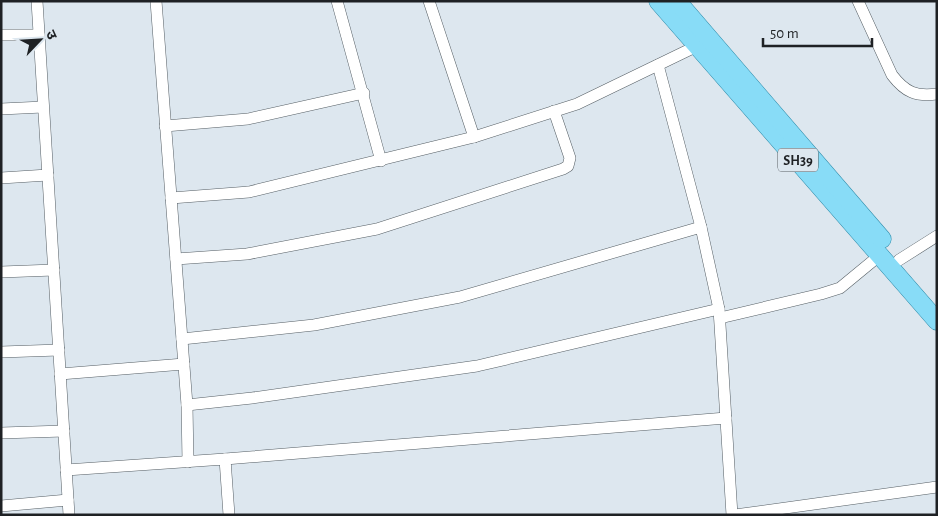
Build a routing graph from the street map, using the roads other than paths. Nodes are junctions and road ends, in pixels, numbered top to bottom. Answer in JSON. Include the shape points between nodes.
{"nodes":[{"id":1,"x":37,"y":1,"type":"edge"},
{"id":2,"x":156,"y":1,"type":"edge"},
{"id":3,"x":337,"y":1,"type":"edge"},
{"id":4,"x":429,"y":1,"type":"edge"},
{"id":5,"x":658,"y":1,"type":"edge"},
{"id":6,"x":676,"y":1,"type":"edge"},
{"id":7,"x":858,"y":1,"type":"edge"},
{"id":8,"x":39,"y":35,"type":"junction"},
{"id":9,"x":1,"y":36,"type":"edge"},
{"id":10,"x":697,"y":46,"type":"junction"},
{"id":11,"x":658,"y":65,"type":"junction"},
{"id":12,"x":364,"y":93,"type":"junction"},
{"id":13,"x":937,"y":94,"type":"edge"},
{"id":14,"x":44,"y":107,"type":"junction"},
{"id":15,"x":1,"y":109,"type":"edge"},
{"id":16,"x":554,"y":111,"type":"junction"},
{"id":17,"x":165,"y":126,"type":"junction"},
{"id":18,"x":474,"y":137,"type":"junction"},
{"id":19,"x":381,"y":162,"type":"junction"},
{"id":20,"x":48,"y":175,"type":"junction"},
{"id":21,"x":1,"y":178,"type":"edge"},
{"id":22,"x":171,"y":198,"type":"junction"},
{"id":23,"x":701,"y":227,"type":"junction"},
{"id":24,"x":937,"y":236,"type":"edge"},
{"id":25,"x":880,"y":255,"type":"junction"},
{"id":26,"x":176,"y":259,"type":"junction"},
{"id":27,"x":899,"y":260,"type":"junction"},
{"id":28,"x":54,"y":270,"type":"junction"},
{"id":29,"x":1,"y":272,"type":"edge"},
{"id":30,"x":937,"y":304,"type":"edge"},
{"id":31,"x":720,"y":313,"type":"junction"},
{"id":32,"x":937,"y":321,"type":"edge"},
{"id":33,"x":182,"y":339,"type":"junction"},
{"id":34,"x":59,"y":350,"type":"junction"},
{"id":35,"x":1,"y":352,"type":"edge"},
{"id":36,"x":184,"y":364,"type":"junction"},
{"id":37,"x":60,"y":374,"type":"junction"},
{"id":38,"x":187,"y":405,"type":"junction"},
{"id":39,"x":726,"y":418,"type":"junction"},
{"id":40,"x":64,"y":431,"type":"junction"},
{"id":41,"x":1,"y":433,"type":"edge"},
{"id":42,"x":225,"y":459,"type":"junction"},
{"id":43,"x":188,"y":462,"type":"junction"},
{"id":44,"x":66,"y":470,"type":"junction"},
{"id":45,"x":937,"y":487,"type":"edge"},
{"id":46,"x":68,"y":500,"type":"junction"},
{"id":47,"x":1,"y":506,"type":"edge"},
{"id":48,"x":69,"y":515,"type":"edge"},
{"id":49,"x":229,"y":515,"type":"edge"},
{"id":50,"x":734,"y":515,"type":"edge"}],
"edges":[{"from":1,"to":8,"type":"street"},
{"from":2,"to":17,"type":"street"},
{"from":3,"to":12,"type":"street"},
{"from":4,"to":18,"type":"street"},
{"from":5,"to":10,"type":"main road","number":"SH39"},
{"from":6,"to":27,"type":"main road","number":"SH39"},
{"from":7,"to":13,"type":"street","via":[[900,86],[912,94]]},
{"from":8,"to":9,"type":"street"},
{"from":8,"to":14,"type":"street"},
{"from":10,"to":11,"type":"street"},
{"from":10,"to":25,"type":"main road","number":"SH39"},
{"from":11,"to":16,"type":"street","via":[[578,104]]},
{"from":11,"to":23,"type":"street"},
{"from":12,"to":17,"type":"street","via":[[248,119]]},
{"from":12,"to":19,"type":"street"},
{"from":14,"to":15,"type":"street"},
{"from":14,"to":20,"type":"street"},
{"from":16,"to":18,"type":"street"},
{"from":16,"to":26,"type":"street","via":[[570,158],[563,169],[376,229],[247,254]]},
{"from":17,"to":22,"type":"street"},
{"from":18,"to":19,"type":"street"},
{"from":19,"to":22,"type":"street","via":[[249,192]]},
{"from":20,"to":21,"type":"street"},
{"from":20,"to":28,"type":"street"},
{"from":22,"to":26,"type":"street"},
{"from":23,"to":31,"type":"street"},
{"from":23,"to":33,"type":"street","via":[[460,297],[314,325]]},
{"from":24,"to":27,"type":"street"},
{"from":25,"to":31,"type":"street","via":[[840,288]]},
{"from":25,"to":32,"type":"main road","number":"SH39"},
{"from":26,"to":33,"type":"street"},
{"from":27,"to":30,"type":"main road","number":"SH39"},
{"from":28,"to":29,"type":"street"},
{"from":28,"to":34,"type":"street"},
{"from":31,"to":38,"type":"street","via":[[477,366]]},
{"from":31,"to":39,"type":"street"},
{"from":33,"to":36,"type":"street"},
{"from":34,"to":35,"type":"street"},
{"from":34,"to":37,"type":"street"},
{"from":36,"to":37,"type":"street"},
{"from":36,"to":38,"type":"street"},
{"from":37,"to":40,"type":"street"},
{"from":38,"to":43,"type":"street"},
{"from":39,"to":42,"type":"street"},
{"from":39,"to":50,"type":"street"},
{"from":40,"to":41,"type":"street"},
{"from":40,"to":44,"type":"street"},
{"from":42,"to":43,"type":"street"},
{"from":42,"to":49,"type":"street"},
{"from":43,"to":44,"type":"street"},
{"from":44,"to":46,"type":"street"},
{"from":45,"to":50,"type":"street"},
{"from":46,"to":47,"type":"street"},
{"from":46,"to":48,"type":"street"}]}
